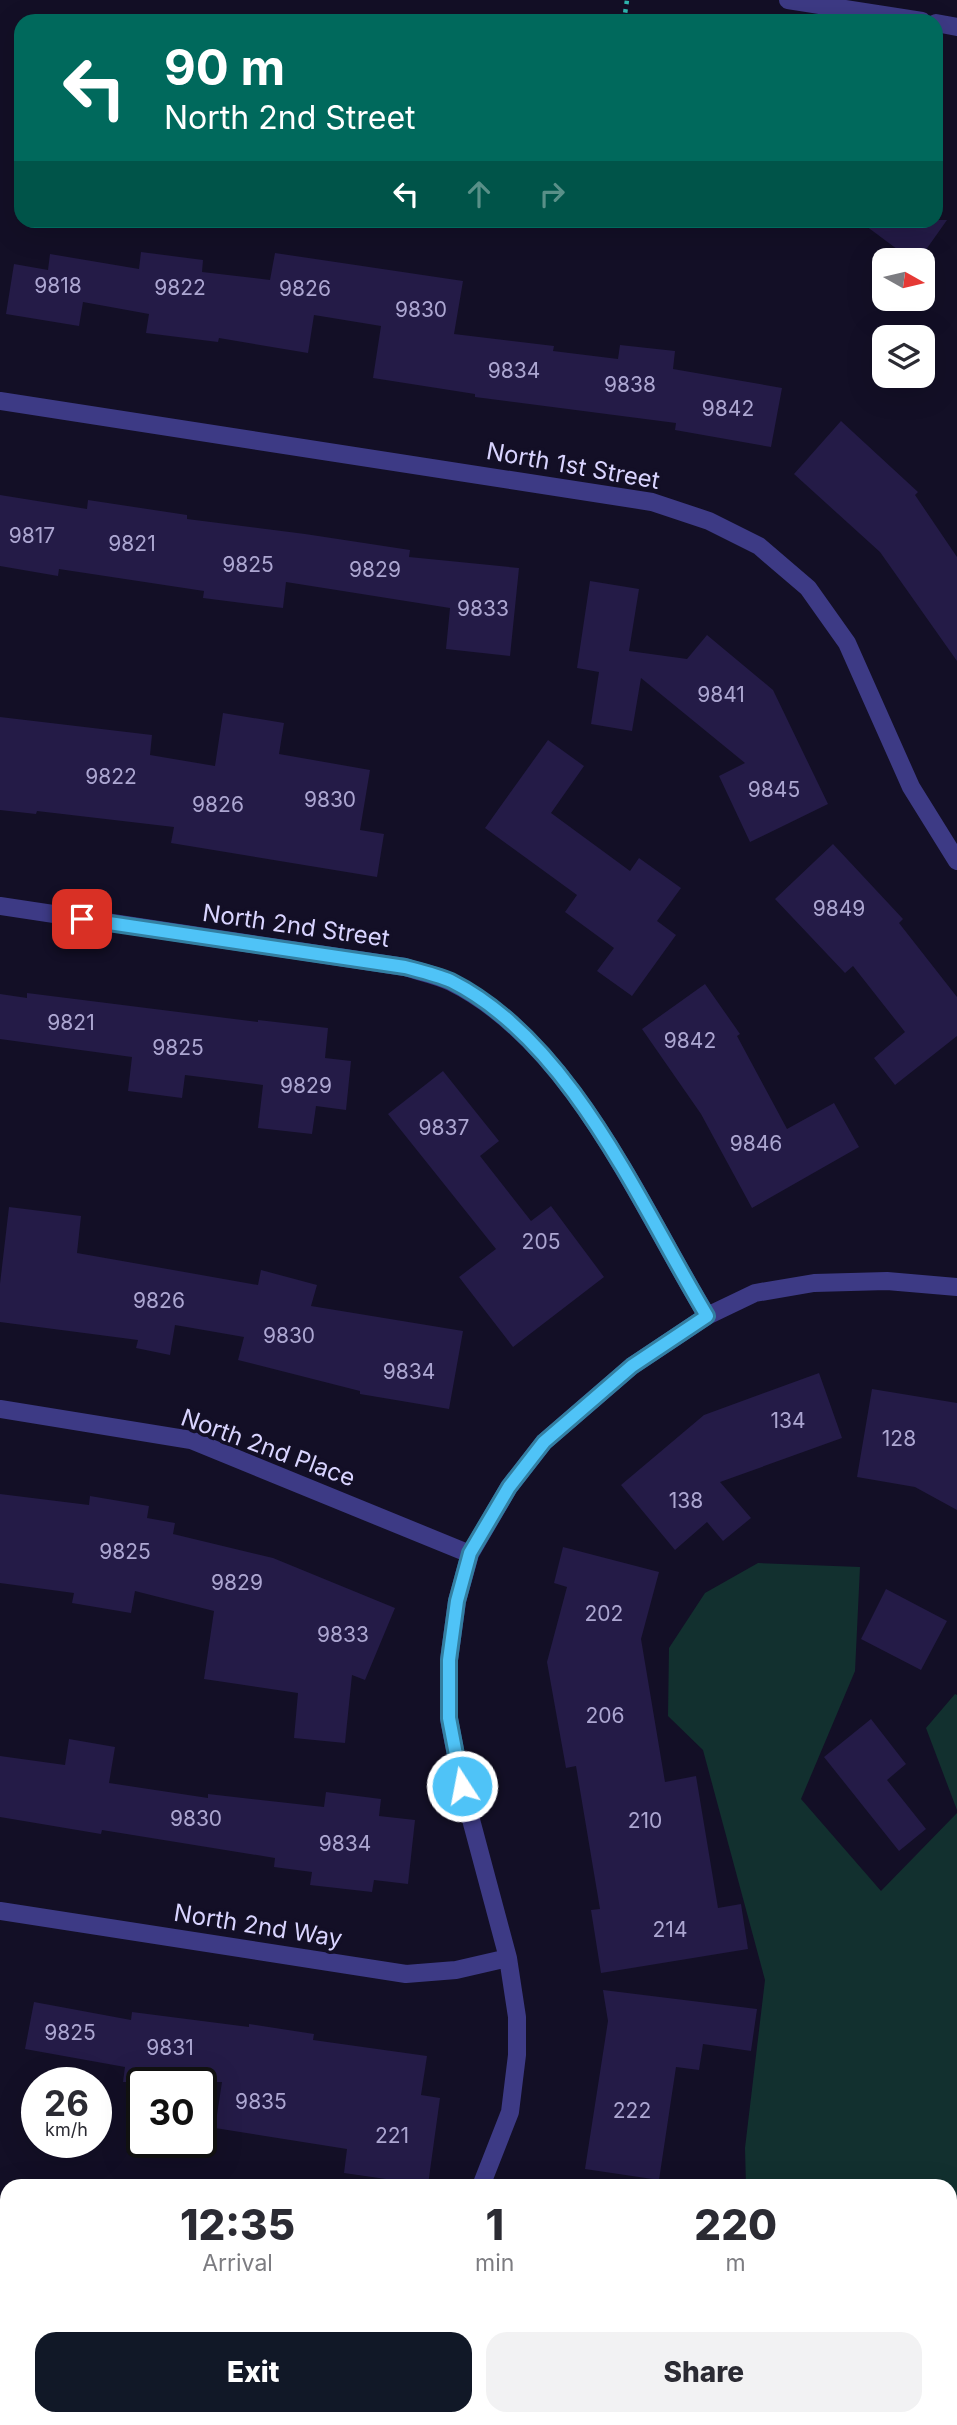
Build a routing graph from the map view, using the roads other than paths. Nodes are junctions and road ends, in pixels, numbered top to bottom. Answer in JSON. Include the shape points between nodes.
{"nodes":[{"id":1,"x":788,"y":0,"type":"edge"},
{"id":2,"x":877,"y":14,"type":"edge"},
{"id":3,"x":0,"y":401,"type":"edge"},
{"id":4,"x":957,"y":861,"type":"edge"},
{"id":5,"x":0,"y":906,"type":"edge"},
{"id":6,"x":957,"y":1287,"type":"edge"},
{"id":7,"x":707,"y":1316,"type":"junction"},
{"id":8,"x":0,"y":1409,"type":"edge"},
{"id":9,"x":470,"y":1553,"type":"junction"},
{"id":10,"x":0,"y":1911,"type":"edge"},
{"id":11,"x":508,"y":1958,"type":"junction"},
{"id":12,"x":484,"y":2179,"type":"edge"}],
"edges":[{"from":1,"to":2,"type":"street"},
{"from":3,"to":4,"type":"street","name":"North 1st Street","via":[[652,502],[709,521],[759,547],[808,588],[847,643],[911,788]]},
{"from":5,"to":7,"type":"street","name":"North 2nd Street","via":[[405,967],[450,981],[501,1014],[567,1085],[614,1152]]},
{"from":6,"to":7,"type":"street","via":[[887,1281],[814,1283],[755,1293]]},
{"from":7,"to":9,"type":"street","via":[[632,1366],[544,1442],[509,1487]]},
{"from":8,"to":9,"type":"street","name":"North 2nd Place","via":[[191,1440]]},
{"from":9,"to":11,"type":"street","via":[[457,1601],[449,1660],[449,1718],[462,1786]]},
{"from":10,"to":11,"type":"street","name":"North 2nd Way","via":[[407,1974]]},
{"from":11,"to":12,"type":"street","via":[[517,2017],[517,2055],[510,2112]]}]}
